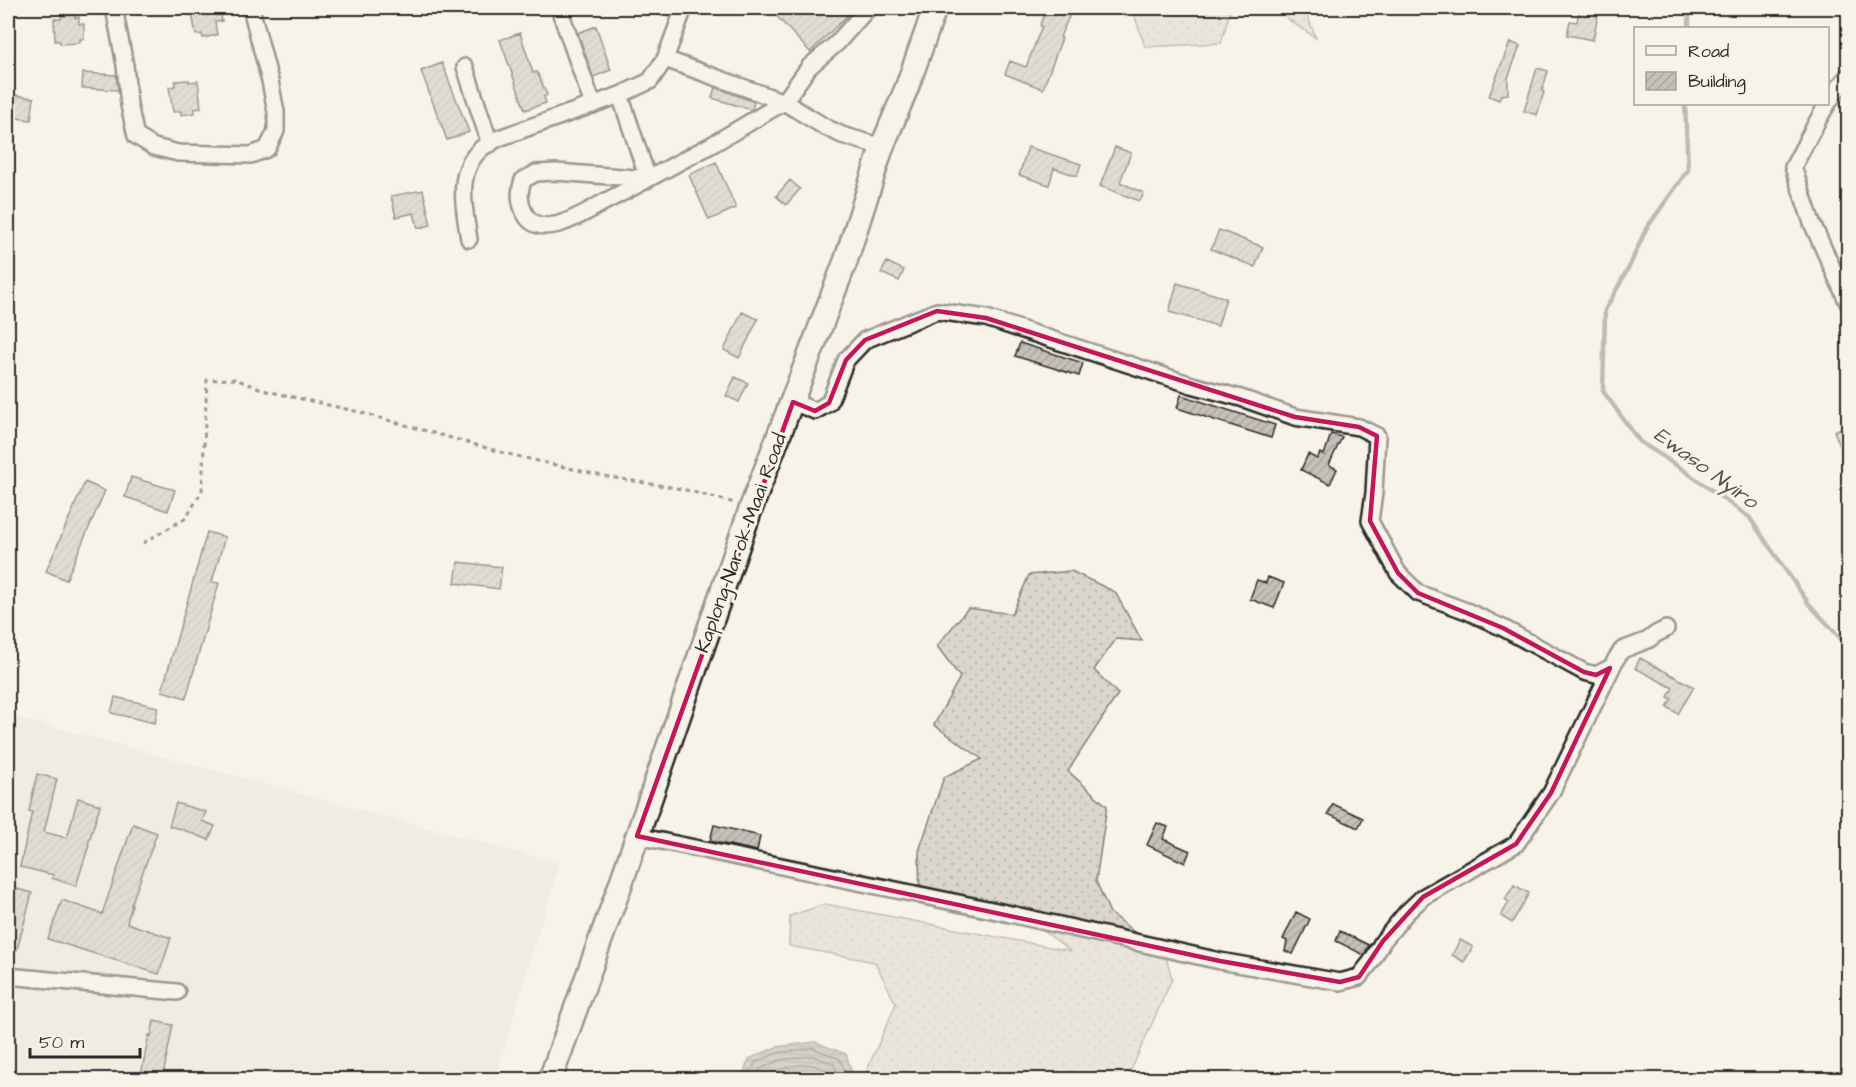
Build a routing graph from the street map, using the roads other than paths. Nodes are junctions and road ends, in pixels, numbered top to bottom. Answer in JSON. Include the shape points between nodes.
{"nodes":[{"id":1,"x":114,"y":8,"type":"edge"},
{"id":2,"x":250,"y":8,"type":"edge"},
{"id":3,"x":560,"y":8,"type":"edge"},
{"id":4,"x":684,"y":8,"type":"edge"},
{"id":5,"x":868,"y":8,"type":"edge"},
{"id":6,"x":935,"y":8,"type":"edge"},
{"id":7,"x":665,"y":59,"type":"junction"},
{"id":8,"x":465,"y":68,"type":"dead end"},
{"id":9,"x":1848,"y":76,"type":"edge"},
{"id":10,"x":620,"y":95,"type":"junction"},
{"id":11,"x":784,"y":102,"type":"junction"},
{"id":12,"x":1829,"y":104,"type":"edge"},
{"id":13,"x":593,"y":105,"type":"junction"},
{"id":14,"x":1828,"y":105,"type":"edge"},
{"id":15,"x":490,"y":144,"type":"junction"},
{"id":16,"x":882,"y":147,"type":"junction"},
{"id":17,"x":648,"y":179,"type":"junction"},
{"id":18,"x":469,"y":239,"type":"dead end"},
{"id":19,"x":1848,"y":303,"type":"edge"},
{"id":20,"x":793,"y":402,"type":"junction"},
{"id":21,"x":1666,"y":629,"type":"dead end"},
{"id":22,"x":1610,"y":668,"type":"junction"},
{"id":23,"x":637,"y":836,"type":"junction"},
{"id":24,"x":8,"y":976,"type":"edge"},
{"id":25,"x":177,"y":992,"type":"dead end"},
{"id":26,"x":550,"y":1080,"type":"edge"}],
"edges":[{"from":1,"to":2,"type":"street","via":[[136,136],[154,147],[178,153],[251,155],[267,149],[276,131],[276,112]]},
{"from":3,"to":13,"type":"street"},
{"from":4,"to":7,"type":"street"},
{"from":5,"to":11,"type":"street","via":[[809,67]]},
{"from":6,"to":16,"type":"highway","name":"Kaplong-Narok-Maai Road"},
{"from":7,"to":10,"type":"street","via":[[650,81]]},
{"from":7,"to":11,"type":"street"},
{"from":8,"to":15,"type":"street"},
{"from":9,"to":12,"type":"street"},
{"from":10,"to":13,"type":"street"},
{"from":10,"to":17,"type":"street"},
{"from":11,"to":16,"type":"street","via":[[842,135]]},
{"from":11,"to":17,"type":"street"},
{"from":13,"to":15,"type":"street"},
{"from":14,"to":19,"type":"street","via":[[1793,167],[1812,223]]},
{"from":15,"to":18,"type":"street","via":[[470,163],[463,183]]},
{"from":16,"to":20,"type":"highway","name":"Kaplong-Narok-Maai Road","via":[[846,260]]},
{"from":17,"to":17,"type":"street","via":[[536,173],[523,180],[520,204],[527,218],[539,226],[558,225]]},
{"from":20,"to":22,"type":"street","via":[[815,411],[829,403],[846,360],[866,340],[937,310],[986,318],[1295,417],[1359,427],[1377,436],[1370,521],[1398,573],[1418,593],[1503,628],[1584,672],[1596,675]]},
{"from":20,"to":23,"type":"highway","name":"Kaplong-Narok-Maai Road","via":[[751,508]]},
{"from":21,"to":22,"type":"street","via":[[1622,650]]},
{"from":22,"to":23,"type":"street","via":[[1551,793],[1516,844],[1423,897],[1383,941],[1359,977],[1340,982],[1220,961]]},
{"from":23,"to":26,"type":"highway","name":"Kaplong-Narok-Maai Road"},
{"from":24,"to":25,"type":"street"}]}
